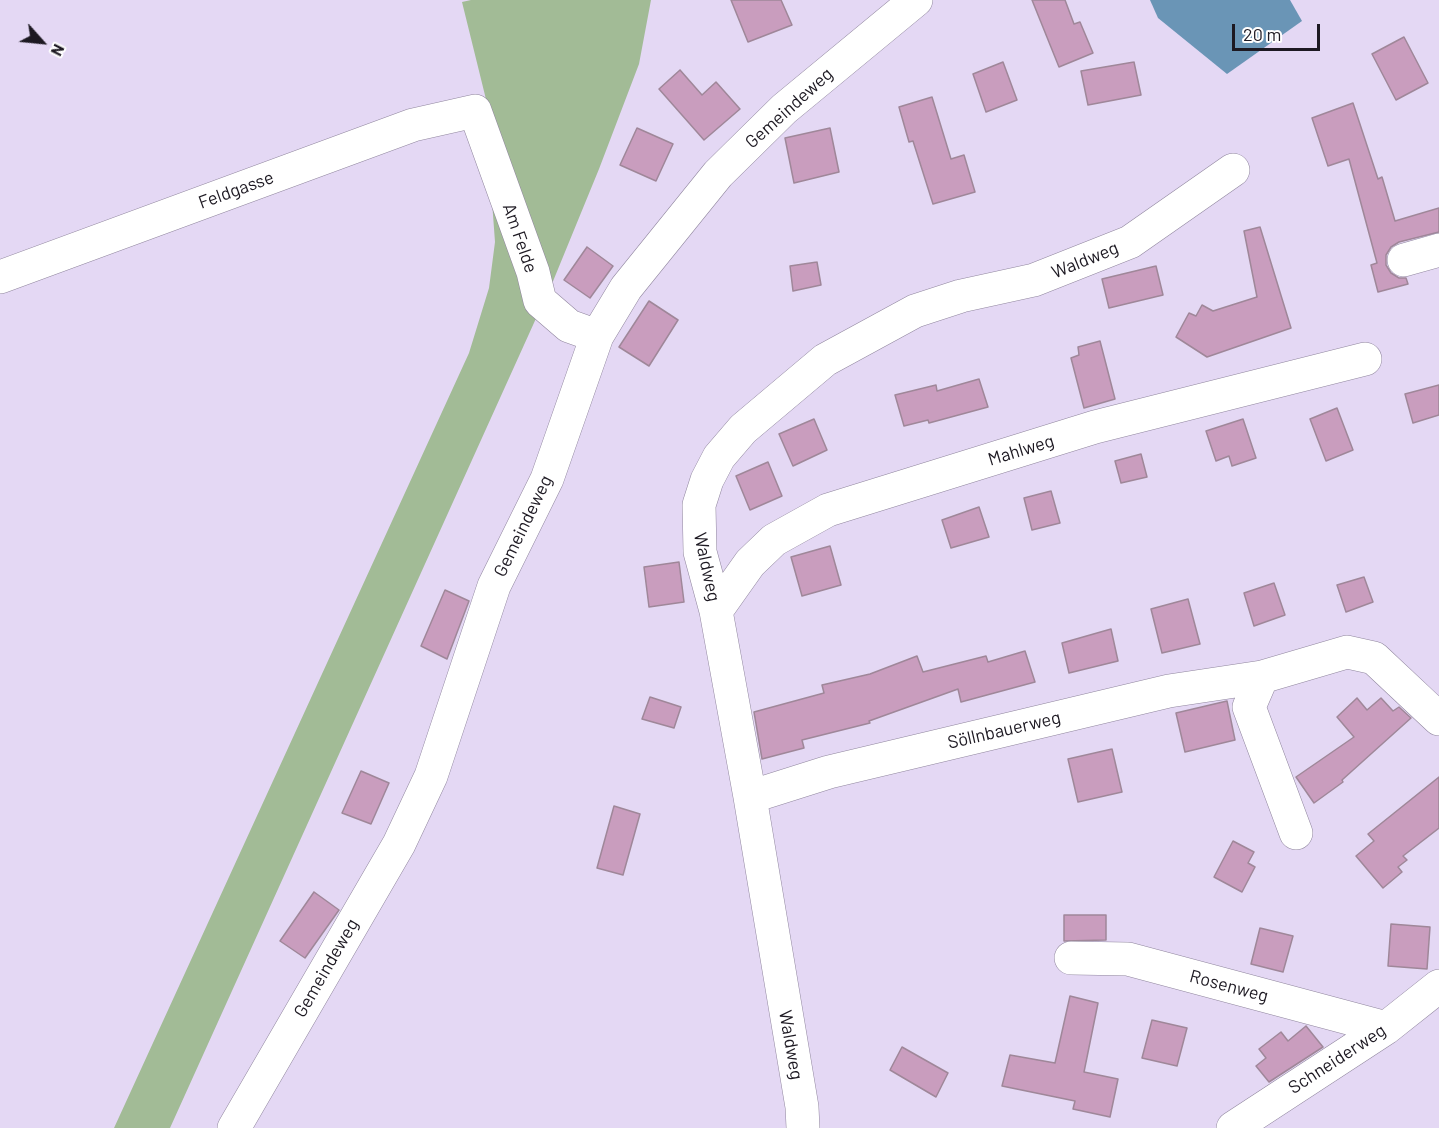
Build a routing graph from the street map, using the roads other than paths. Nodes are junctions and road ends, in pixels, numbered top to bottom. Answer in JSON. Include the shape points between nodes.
{"nodes":[{"id":1,"x":916,"y":0,"type":"edge"},
{"id":2,"x":475,"y":111,"type":"joint"},
{"id":3,"x":1233,"y":170,"type":"dead end"},
{"id":4,"x":1439,"y":250,"type":"edge"},
{"id":5,"x":1404,"y":260,"type":"dead end"},
{"id":6,"x":0,"y":277,"type":"edge"},
{"id":7,"x":597,"y":336,"type":"junction"},
{"id":8,"x":1365,"y":359,"type":"dead end"},
{"id":9,"x":716,"y":611,"type":"junction"},
{"id":10,"x":1262,"y":677,"type":"junction"},
{"id":11,"x":1439,"y":719,"type":"edge"},
{"id":12,"x":750,"y":796,"type":"junction"},
{"id":13,"x":1296,"y":833,"type":"dead end"},
{"id":14,"x":1071,"y":958,"type":"dead end"},
{"id":15,"x":1439,"y":986,"type":"edge"},
{"id":16,"x":1386,"y":1028,"type":"junction"},
{"id":17,"x":234,"y":1128,"type":"edge"},
{"id":18,"x":803,"y":1128,"type":"edge"},
{"id":19,"x":1233,"y":1128,"type":"edge"}],
"edges":[{"from":1,"to":7,"type":"street","name":"Gemeindeweg","via":[[784,110],[718,174],[626,288]]},
{"from":2,"to":6,"type":"street","name":"Feldgasse","via":[[413,125]]},
{"from":2,"to":7,"type":"street","name":"Am Felde","via":[[533,272],[540,302],[569,326]]},
{"from":3,"to":9,"type":"street","name":"Waldweg","via":[[1130,242],[1034,280],[915,311],[883,327],[825,360],[743,429],[718,457],[699,505],[700,552]]},
{"from":4,"to":5,"type":"street"},
{"from":7,"to":17,"type":"street","name":"Gemeindeweg","via":[[547,479],[494,586],[422,795],[399,844]]},
{"from":8,"to":9,"type":"street","name":"Mahlweg","via":[[1095,427],[828,510],[774,540],[750,563]]},
{"from":9,"to":12,"type":"street","name":"Waldweg"},
{"from":10,"to":11,"type":"street","name":"Söllnbauerweg","via":[[1347,652],[1374,658]]},
{"from":10,"to":12,"type":"street","name":"Söllnbauerweg","via":[[1169,691],[829,772]]},
{"from":10,"to":13,"type":"street","via":[[1249,707]]},
{"from":12,"to":18,"type":"street","name":"Waldweg"},
{"from":14,"to":16,"type":"street","name":"Rosenweg","via":[[1128,959]]},
{"from":15,"to":16,"type":"street","name":"Schneiderweg"},
{"from":16,"to":19,"type":"street","name":"Schneiderweg"}]}
